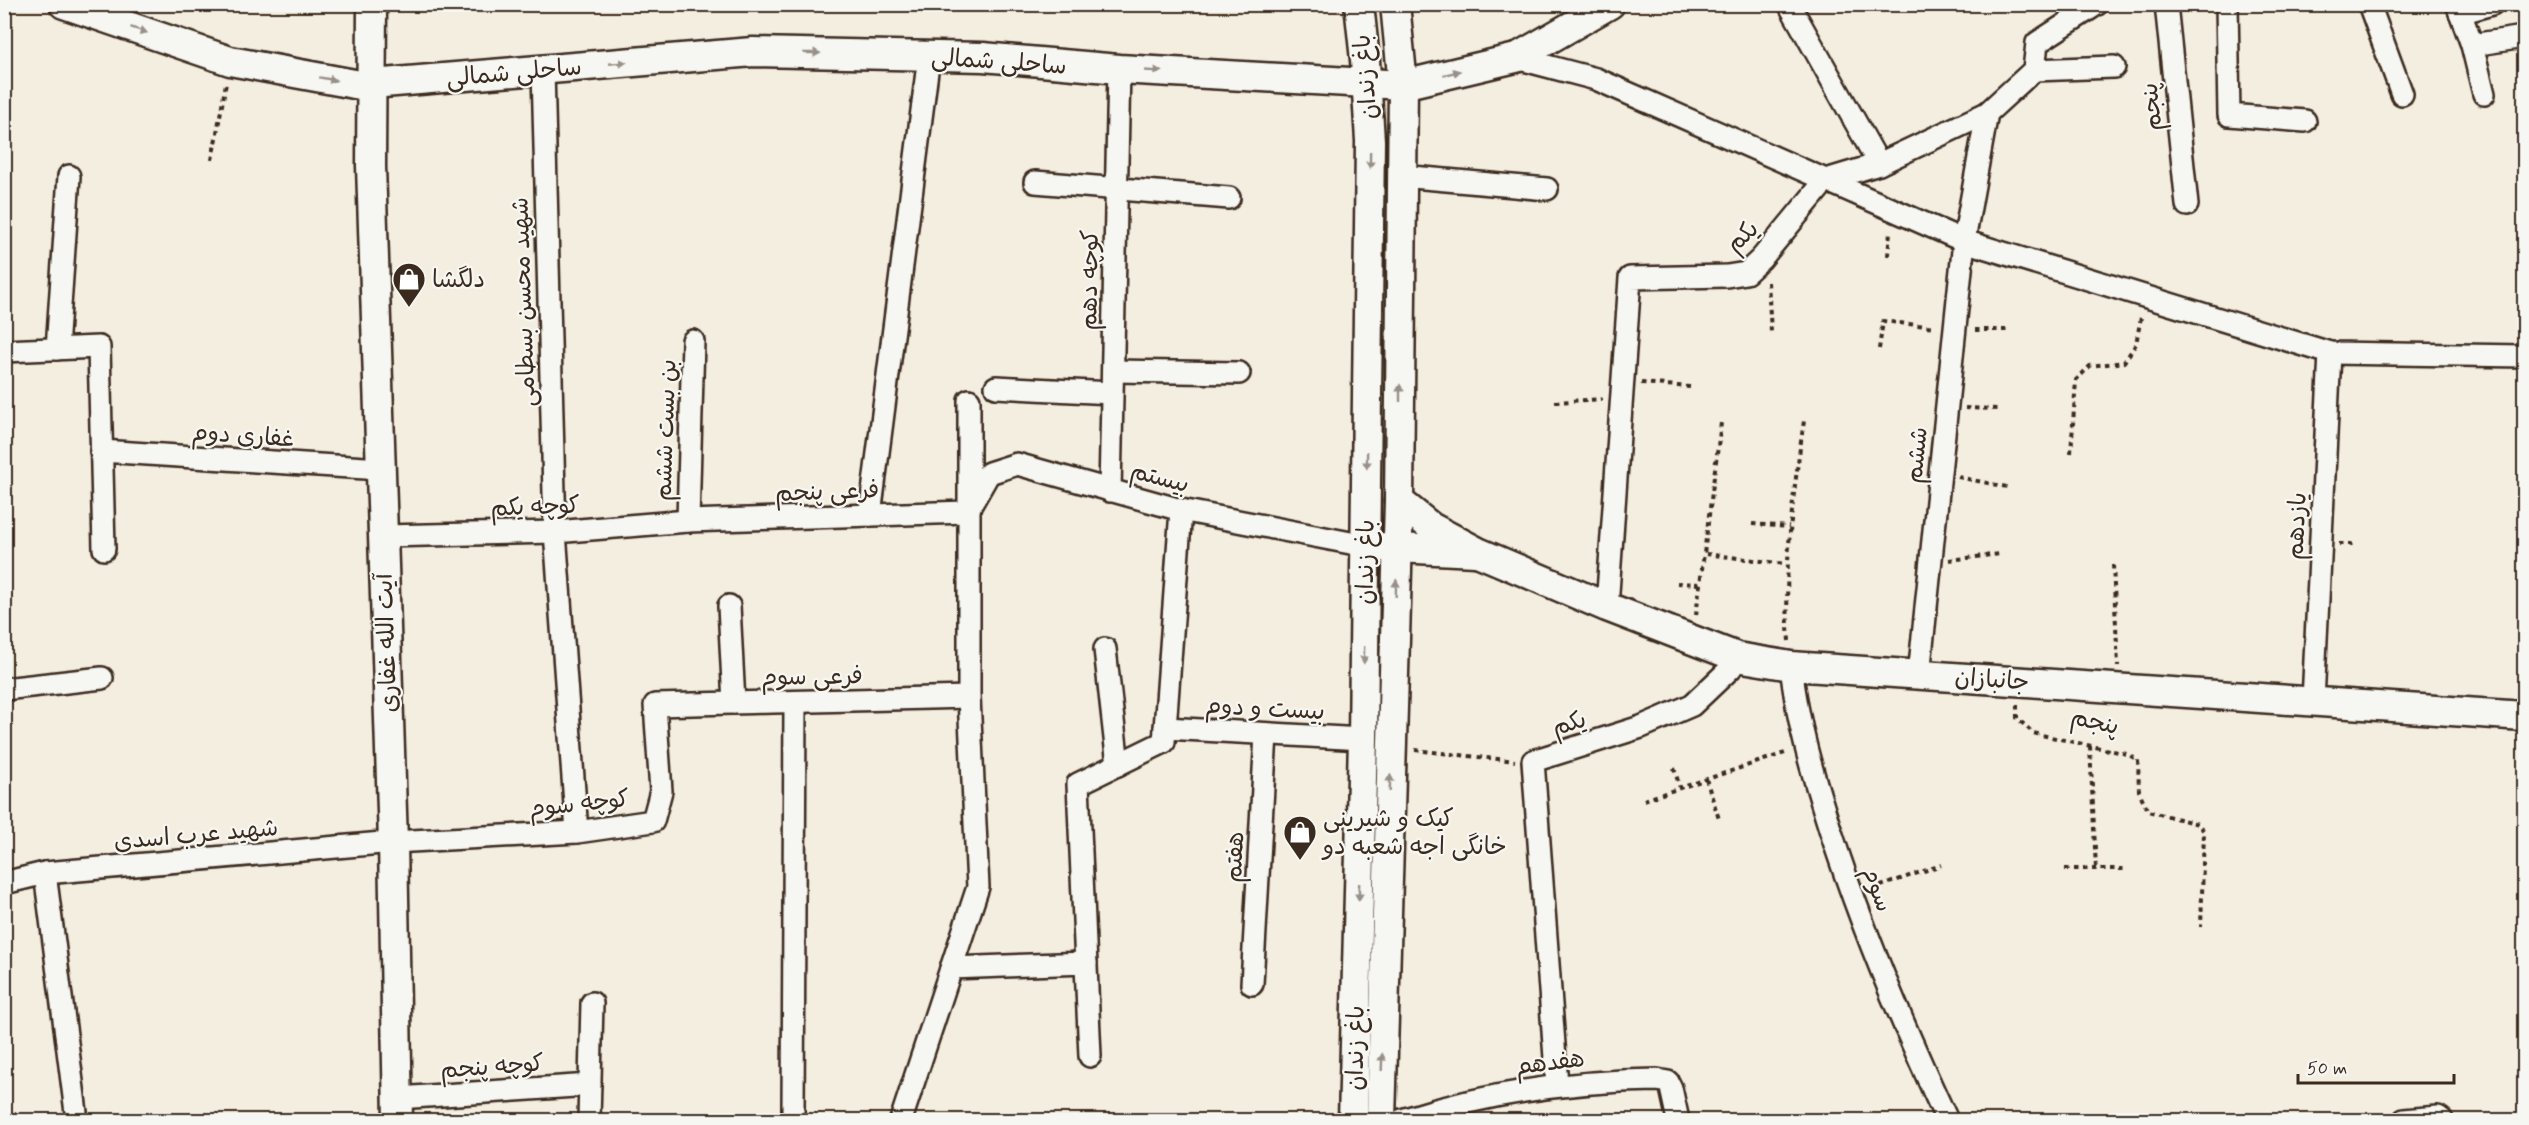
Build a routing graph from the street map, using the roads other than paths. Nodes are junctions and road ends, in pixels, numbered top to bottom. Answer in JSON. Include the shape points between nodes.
{"nodes":[{"id":1,"x":64,"y":4,"type":"edge"},
{"id":2,"x":1359,"y":4,"type":"edge"},
{"id":3,"x":1395,"y":4,"type":"edge"},
{"id":4,"x":1610,"y":4,"type":"edge"},
{"id":5,"x":1789,"y":4,"type":"edge"},
{"id":6,"x":2166,"y":4,"type":"edge"},
{"id":7,"x":2227,"y":4,"type":"edge"},
{"id":8,"x":2369,"y":4,"type":"edge"},
{"id":9,"x":2492,"y":4,"type":"edge"},
{"id":10,"x":2088,"y":7,"type":"edge"},
{"id":11,"x":2459,"y":9,"type":"edge"},
{"id":12,"x":362,"y":16,"type":"edge"},
{"id":13,"x":2524,"y":37,"type":"edge"},
{"id":14,"x":2472,"y":45,"type":"junction"},
{"id":15,"x":928,"y":56,"type":"junction"},
{"id":16,"x":1516,"y":58,"type":"junction"},
{"id":17,"x":2114,"y":67,"type":"dead end"},
{"id":18,"x":1119,"y":69,"type":"junction"},
{"id":19,"x":543,"y":70,"type":"junction"},
{"id":20,"x":2034,"y":70,"type":"junction"},
{"id":21,"x":1366,"y":72,"type":"junction"},
{"id":22,"x":365,"y":84,"type":"junction"},
{"id":23,"x":1403,"y":86,"type":"junction"},
{"id":24,"x":2402,"y":94,"type":"dead end"},
{"id":25,"x":2484,"y":94,"type":"dead end"},
{"id":26,"x":1987,"y":113,"type":"junction"},
{"id":27,"x":2305,"y":121,"type":"dead end"},
{"id":28,"x":1878,"y":164,"type":"junction"},
{"id":29,"x":69,"y":176,"type":"dead end"},
{"id":30,"x":1401,"y":176,"type":"junction"},
{"id":31,"x":1826,"y":180,"type":"junction"},
{"id":32,"x":1035,"y":182,"type":"dead end"},
{"id":33,"x":1116,"y":189,"type":"junction"},
{"id":34,"x":1547,"y":189,"type":"dead end"},
{"id":35,"x":1229,"y":198,"type":"dead end"},
{"id":36,"x":2187,"y":205,"type":"dead end"},
{"id":37,"x":1964,"y":241,"type":"junction"},
{"id":38,"x":693,"y":341,"type":"dead end"},
{"id":39,"x":57,"y":349,"type":"junction"},
{"id":40,"x":4,"y":351,"type":"edge"},
{"id":41,"x":2330,"y":353,"type":"junction"},
{"id":42,"x":2524,"y":356,"type":"edge"},
{"id":43,"x":1113,"y":371,"type":"junction"},
{"id":44,"x":1239,"y":373,"type":"dead end"},
{"id":45,"x":996,"y":387,"type":"dead end"},
{"id":46,"x":1112,"y":393,"type":"junction"},
{"id":47,"x":969,"y":400,"type":"dead end"},
{"id":48,"x":101,"y":451,"type":"junction"},
{"id":49,"x":381,"y":469,"type":"junction"},
{"id":50,"x":1110,"y":491,"type":"junction"},
{"id":51,"x":1399,"y":501,"type":"junction"},
{"id":52,"x":1180,"y":510,"type":"junction"},
{"id":53,"x":967,"y":512,"type":"junction"},
{"id":54,"x":870,"y":516,"type":"junction"},
{"id":55,"x":688,"y":521,"type":"junction"},
{"id":56,"x":555,"y":532,"type":"junction"},
{"id":57,"x":383,"y":536,"type":"junction"},
{"id":58,"x":1366,"y":546,"type":"junction"},
{"id":59,"x":104,"y":549,"type":"dead end"},
{"id":60,"x":1397,"y":549,"type":"junction"},
{"id":61,"x":1480,"y":552,"type":"junction"},
{"id":62,"x":729,"y":606,"type":"dead end"},
{"id":63,"x":1607,"y":607,"type":"junction"},
{"id":64,"x":1105,"y":649,"type":"dead end"},
{"id":65,"x":1737,"y":657,"type":"junction"},
{"id":66,"x":1791,"y":666,"type":"junction"},
{"id":67,"x":1919,"y":675,"type":"junction"},
{"id":68,"x":102,"y":678,"type":"dead end"},
{"id":69,"x":4,"y":689,"type":"edge"},
{"id":70,"x":969,"y":698,"type":"junction"},
{"id":71,"x":2313,"y":701,"type":"junction"},
{"id":72,"x":795,"y":702,"type":"junction"},
{"id":73,"x":734,"y":703,"type":"junction"},
{"id":74,"x":655,"y":705,"type":"joint"},
{"id":75,"x":2524,"y":716,"type":"edge"},
{"id":76,"x":1165,"y":728,"type":"junction"},
{"id":77,"x":1266,"y":734,"type":"junction"},
{"id":78,"x":1363,"y":739,"type":"junction"},
{"id":79,"x":1118,"y":765,"type":"junction"},
{"id":80,"x":577,"y":832,"type":"junction"},
{"id":81,"x":393,"y":842,"type":"junction"},
{"id":82,"x":45,"y":873,"type":"junction"},
{"id":83,"x":4,"y":882,"type":"edge"},
{"id":84,"x":1086,"y":963,"type":"junction"},
{"id":85,"x":951,"y":968,"type":"junction"},
{"id":86,"x":1252,"y":984,"type":"dead end"},
{"id":87,"x":592,"y":1003,"type":"dead end"},
{"id":88,"x":1090,"y":1056,"type":"dead end"},
{"id":89,"x":590,"y":1085,"type":"junction"},
{"id":90,"x":1557,"y":1085,"type":"junction"},
{"id":91,"x":398,"y":1109,"type":"edge"},
{"id":92,"x":793,"y":1114,"type":"dead end"},
{"id":93,"x":77,"y":1120,"type":"edge"},
{"id":94,"x":589,"y":1120,"type":"edge"},
{"id":95,"x":901,"y":1120,"type":"edge"},
{"id":96,"x":1353,"y":1120,"type":"edge"},
{"id":97,"x":1381,"y":1120,"type":"edge"},
{"id":98,"x":1402,"y":1120,"type":"edge"},
{"id":99,"x":1678,"y":1120,"type":"edge"},
{"id":100,"x":1947,"y":1120,"type":"edge"},
{"id":101,"x":2404,"y":1120,"type":"edge"},
{"id":102,"x":2442,"y":1120,"type":"edge"}],
"edges":[{"from":1,"to":22,"type":"street","name":"ساحلی شمالی","one_way":true,"via":[[230,61]]},
{"from":2,"to":21,"type":"street","name":"باغ زندان"},
{"from":3,"to":23,"type":"street","name":"باغ زندان"},
{"from":4,"to":16,"type":"street","name":"ساحلی شمالی"},
{"from":5,"to":28,"type":"street"},
{"from":6,"to":36,"type":"street","name":"پنجم"},
{"from":7,"to":27,"type":"street","via":[[2229,115]]},
{"from":8,"to":24,"type":"street"},
{"from":9,"to":11,"type":"street"},
{"from":10,"to":20,"type":"street","via":[[2037,43]]},
{"from":11,"to":14,"type":"street"},
{"from":12,"to":22,"type":"street","name":"آیت الله غفاری"},
{"from":13,"to":14,"type":"street"},
{"from":14,"to":25,"type":"street"},
{"from":15,"to":18,"type":"street","name":"ساحلی شمالی"},
{"from":19,"to":15,"type":"street","name":"ساحلی شمالی","one_way":true,"via":[[753,52]]},
{"from":15,"to":54,"type":"street"},
{"from":23,"to":16,"type":"street","name":"ساحلی شمالی","one_way":true},
{"from":16,"to":31,"type":"street","via":[[1596,79]]},
{"from":17,"to":20,"type":"street"},
{"from":18,"to":21,"type":"street","name":"ساحلی شمالی","one_way":true},
{"from":18,"to":33,"type":"street","name":"کوچه دهم"},
{"from":19,"to":22,"type":"street","name":"ساحلی شمالی"},
{"from":19,"to":56,"type":"street","name":"شهید محسن بسطامی"},
{"from":20,"to":26,"type":"street"},
{"from":21,"to":23,"type":"street","name":"ساحلی شمالی"},
{"from":21,"to":58,"type":"street","name":"باغ زندان","one_way":true,"via":[[1370,141]]},
{"from":22,"to":49,"type":"street","name":"آیت الله غفاری"},
{"from":23,"to":30,"type":"street","name":"باغ زندان"},
{"from":26,"to":28,"type":"street"},
{"from":26,"to":37,"type":"street","name":"ششم"},
{"from":28,"to":31,"type":"street"},
{"from":29,"to":39,"type":"street"},
{"from":30,"to":34,"type":"street"},
{"from":51,"to":30,"type":"street","name":"باغ زندان","one_way":true},
{"from":31,"to":37,"type":"street"},
{"from":31,"to":63,"type":"street","name":"یکم","via":[[1746,273],[1630,278]]},
{"from":32,"to":33,"type":"street"},
{"from":33,"to":35,"type":"street"},
{"from":33,"to":43,"type":"street","name":"کوچه دهم"},
{"from":37,"to":41,"type":"street"},
{"from":37,"to":67,"type":"street","name":"ششم"},
{"from":38,"to":55,"type":"street","name":"بن بست ششم"},
{"from":39,"to":40,"type":"street"},
{"from":39,"to":48,"type":"street","via":[[99,347]]},
{"from":41,"to":42,"type":"street"},
{"from":41,"to":71,"type":"street","name":"یازدهم"},
{"from":43,"to":44,"type":"street"},
{"from":43,"to":46,"type":"street","name":"کوچه دهم"},
{"from":45,"to":46,"type":"street"},
{"from":46,"to":50,"type":"street","name":"کوچه دهم"},
{"from":47,"to":53,"type":"street"},
{"from":48,"to":49,"type":"street","name":"غفاری دوم"},
{"from":48,"to":59,"type":"street"},
{"from":49,"to":57,"type":"street","name":"آیت الله غفاری"},
{"from":50,"to":52,"type":"street","name":"بیستم"},
{"from":50,"to":53,"type":"street","name":"بیستم","via":[[1017,464],[989,473]]},
{"from":51,"to":60,"type":"street","name":"باغ زندان"},
{"from":51,"to":61,"type":"street","name":"جانبازان","via":[[1431,527]]},
{"from":52,"to":58,"type":"street","name":"بیستم"},
{"from":52,"to":76,"type":"street"},
{"from":53,"to":54,"type":"street","name":"فرعی پنجم"},
{"from":53,"to":70,"type":"street"},
{"from":54,"to":55,"type":"street","name":"فرعی پنجم"},
{"from":55,"to":56,"type":"street","name":"کوچه یکم"},
{"from":56,"to":57,"type":"street","name":"کوچه یکم"},
{"from":56,"to":80,"type":"street","name":"شهید محسن بسطامی"},
{"from":57,"to":81,"type":"street","name":"آیت الله غفاری"},
{"from":58,"to":60,"type":"street","name":"جانبازان"},
{"from":58,"to":78,"type":"street","name":"باغ زندان","one_way":true},
{"from":60,"to":61,"type":"street","name":"جانبازان"},
{"from":97,"to":60,"type":"street","name":"باغ زندان","one_way":true},
{"from":61,"to":63,"type":"street","name":"جانبازان"},
{"from":62,"to":73,"type":"street"},
{"from":63,"to":65,"type":"street","name":"جانبازان"},
{"from":64,"to":79,"type":"street"},
{"from":65,"to":66,"type":"street","name":"جانبازان"},
{"from":65,"to":90,"type":"street","name":"یکم","via":[[1731,668],[1692,705],[1641,727],[1533,760]]},
{"from":66,"to":67,"type":"street","name":"جانبازان"},
{"from":66,"to":100,"type":"street","name":"سوم","via":[[1804,747],[1851,896]]},
{"from":67,"to":71,"type":"street","name":"جانبازان"},
{"from":68,"to":69,"type":"street"},
{"from":70,"to":72,"type":"street","name":"فرعی سوم"},
{"from":70,"to":85,"type":"street","via":[[978,887]]},
{"from":71,"to":75,"type":"street","name":"جانبازان"},
{"from":72,"to":73,"type":"street","name":"فرعی سوم"},
{"from":72,"to":92,"type":"street"},
{"from":73,"to":74,"type":"street","name":"فرعی سوم"},
{"from":74,"to":80,"type":"street","name":"کوچه سوم","via":[[661,791],[653,821]]},
{"from":76,"to":77,"type":"street","name":"بیست و دوم"},
{"from":76,"to":79,"type":"street","via":[[1164,742]]},
{"from":77,"to":78,"type":"street","name":"بیست و دوم"},
{"from":77,"to":86,"type":"street","name":"هفتم"},
{"from":78,"to":96,"type":"street","name":"باغ زندان","one_way":true},
{"from":79,"to":84,"type":"street","via":[[1078,784]]},
{"from":80,"to":81,"type":"street","name":"کوچه سوم"},
{"from":81,"to":82,"type":"street","name":"شهید عرب اسدی"},
{"from":81,"to":91,"type":"street","name":"آیت الله غفاری"},
{"from":82,"to":83,"type":"street","name":"شهید عرب اسدی"},
{"from":82,"to":93,"type":"street"},
{"from":84,"to":85,"type":"street"},
{"from":84,"to":88,"type":"street"},
{"from":85,"to":95,"type":"street"},
{"from":87,"to":89,"type":"street"},
{"from":89,"to":91,"type":"street","name":"کوچه پنجم"},
{"from":89,"to":94,"type":"street"},
{"from":90,"to":98,"type":"street","name":"هفدهم","via":[[1497,1095]]},
{"from":90,"to":99,"type":"street","name":"هفدهم","via":[[1668,1082]]},
{"from":101,"to":102,"type":"street"}]}
